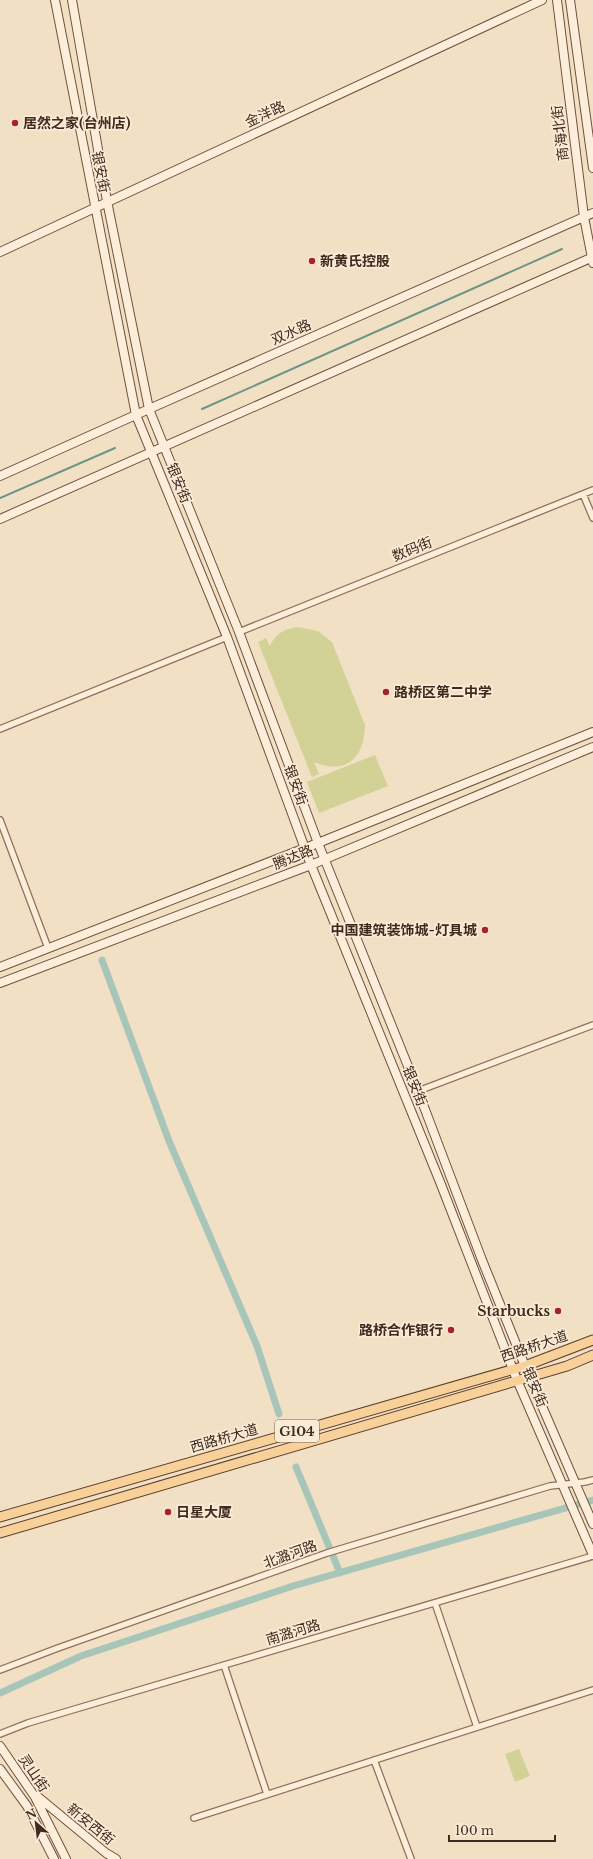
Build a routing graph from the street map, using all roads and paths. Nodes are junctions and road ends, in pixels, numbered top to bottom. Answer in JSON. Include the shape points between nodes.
{"nodes":[{"id":1,"x":55,"y":0,"type":"edge"},
{"id":2,"x":72,"y":0,"type":"edge"},
{"id":3,"x":542,"y":0,"type":"edge"},
{"id":4,"x":557,"y":0,"type":"edge"},
{"id":5,"x":570,"y":0,"type":"edge"},
{"id":6,"x":593,"y":168,"type":"edge"},
{"id":7,"x":107,"y":201,"type":"junction"},
{"id":8,"x":95,"y":207,"type":"junction"},
{"id":9,"x":593,"y":213,"type":"edge"},
{"id":10,"x":584,"y":217,"type":"junction"},
{"id":11,"x":0,"y":252,"type":"edge"},
{"id":12,"x":592,"y":259,"type":"edge"},
{"id":13,"x":149,"y":409,"type":"junction"},
{"id":14,"x":136,"y":415,"type":"junction"},
{"id":15,"x":164,"y":447,"type":"junction"},
{"id":16,"x":152,"y":452,"type":"junction"},
{"id":17,"x":0,"y":476,"type":"edge"},
{"id":18,"x":593,"y":490,"type":"edge"},
{"id":19,"x":583,"y":494,"type":"junction"},
{"id":20,"x":593,"y":518,"type":"edge"},
{"id":21,"x":0,"y":519,"type":"edge"},
{"id":22,"x":239,"y":632,"type":"junction"},
{"id":23,"x":227,"y":637,"type":"junction"},
{"id":24,"x":0,"y":729,"type":"edge"},
{"id":25,"x":593,"y":732,"type":"edge"},
{"id":26,"x":593,"y":748,"type":"edge"},
{"id":27,"x":0,"y":820,"type":"edge"},
{"id":28,"x":318,"y":843,"type":"junction"},
{"id":29,"x":305,"y":847,"type":"junction"},
{"id":30,"x":324,"y":859,"type":"junction"},
{"id":31,"x":311,"y":865,"type":"junction"},
{"id":32,"x":48,"y":948,"type":"junction"},
{"id":33,"x":0,"y":967,"type":"edge"},
{"id":34,"x":0,"y":983,"type":"edge"},
{"id":35,"x":593,"y":1025,"type":"edge"},
{"id":36,"x":418,"y":1091,"type":"junction"},
{"id":37,"x":593,"y":1340,"type":"edge"},
{"id":38,"x":593,"y":1355,"type":"edge"},
{"id":39,"x":525,"y":1366,"type":"junction"},
{"id":40,"x":513,"y":1369,"type":"junction"},
{"id":41,"x":529,"y":1376,"type":"junction"},
{"id":42,"x":517,"y":1380,"type":"junction"},
{"id":43,"x":593,"y":1480,"type":"edge"},
{"id":44,"x":576,"y":1486,"type":"junction"},
{"id":45,"x":564,"y":1488,"type":"junction"},
{"id":46,"x":0,"y":1517,"type":"edge"},
{"id":47,"x":591,"y":1520,"type":"edge"},
{"id":48,"x":0,"y":1532,"type":"edge"},
{"id":49,"x":593,"y":1556,"type":"edge"},
{"id":50,"x":435,"y":1603,"type":"junction"},
{"id":51,"x":224,"y":1665,"type":"junction"},
{"id":52,"x":0,"y":1670,"type":"edge"},
{"id":53,"x":593,"y":1690,"type":"edge"},
{"id":54,"x":477,"y":1727,"type":"junction"},
{"id":55,"x":0,"y":1734,"type":"edge"},
{"id":56,"x":0,"y":1746,"type":"edge"},
{"id":57,"x":374,"y":1760,"type":"junction"},
{"id":58,"x":0,"y":1769,"type":"edge"},
{"id":59,"x":32,"y":1793,"type":"junction"},
{"id":60,"x":267,"y":1794,"type":"junction"},
{"id":61,"x":194,"y":1818,"type":"dead end"},
{"id":62,"x":54,"y":1859,"type":"edge"},
{"id":63,"x":66,"y":1859,"type":"edge"},
{"id":64,"x":116,"y":1859,"type":"edge"},
{"id":65,"x":411,"y":1859,"type":"edge"}],
"edges":[{"from":1,"to":8,"type":"main road","name":"银安街"},
{"from":2,"to":7,"type":"main road","name":"银安街"},
{"from":3,"to":7,"type":"main road","name":"金洋路"},
{"from":4,"to":10,"type":"main road","name":"商海北街"},
{"from":5,"to":6,"type":"main road","name":"商海北街"},
{"from":7,"to":8,"type":"main road","name":"金洋路"},
{"from":7,"to":13,"type":"main road","name":"银安街"},
{"from":8,"to":11,"type":"main road","name":"金洋路"},
{"from":8,"to":14,"type":"main road","name":"银安街"},
{"from":9,"to":10,"type":"main road","name":"双水路"},
{"from":10,"to":12,"type":"main road","name":"商海北街"},
{"from":10,"to":13,"type":"main road","name":"双水路"},
{"from":12,"to":15,"type":"main road"},
{"from":13,"to":14,"type":"main road","name":"双水路"},
{"from":13,"to":15,"type":"main road","name":"银安街"},
{"from":14,"to":16,"type":"main road","name":"银安街"},
{"from":14,"to":17,"type":"main road","name":"双水路"},
{"from":15,"to":16,"type":"main road"},
{"from":15,"to":22,"type":"main road","name":"银安街"},
{"from":16,"to":21,"type":"main road"},
{"from":16,"to":23,"type":"main road","name":"银安街"},
{"from":18,"to":19,"type":"street","name":"数码街"},
{"from":19,"to":20,"type":"street"},
{"from":19,"to":22,"type":"street","name":"数码街"},
{"from":22,"to":28,"type":"main road","name":"银安街"},
{"from":23,"to":24,"type":"street"},
{"from":23,"to":29,"type":"main road","name":"银安街"},
{"from":25,"to":28,"type":"main road","name":"腾达路"},
{"from":26,"to":30,"type":"main road","name":"腾达路"},
{"from":27,"to":32,"type":"street"},
{"from":28,"to":29,"type":"main road","name":"腾达路"},
{"from":28,"to":30,"type":"main road","name":"银安街"},
{"from":29,"to":31,"type":"main road","name":"银安街"},
{"from":29,"to":32,"type":"main road","name":"腾达路"},
{"from":30,"to":31,"type":"main road","name":"腾达路"},
{"from":30,"to":36,"type":"main road","name":"银安街"},
{"from":31,"to":34,"type":"main road","name":"腾达路"},
{"from":31,"to":40,"type":"main road","name":"银安街"},
{"from":32,"to":33,"type":"main road","name":"腾达路"},
{"from":35,"to":36,"type":"street"},
{"from":36,"to":39,"type":"main road","name":"银安街"},
{"from":37,"to":39,"type":"main road","name":"西路桥大道","number":"G104"},
{"from":38,"to":41,"type":"main road","name":"西路桥大道","number":"G104","via":[[567,1366]]},
{"from":39,"to":40,"type":"main road","name":"西路桥大道","number":"G104"},
{"from":39,"to":41,"type":"main road","name":"银安街"},
{"from":40,"to":42,"type":"main road","name":"银安街"},
{"from":40,"to":46,"type":"main road","name":"西路桥大道","number":"G104"},
{"from":41,"to":42,"type":"main road","name":"西路桥大道","number":"G104"},
{"from":41,"to":44,"type":"main road","name":"银安街"},
{"from":42,"to":45,"type":"main road","name":"银安街"},
{"from":42,"to":48,"type":"main road","name":"西路桥大道","number":"G104"},
{"from":43,"to":44,"type":"street","name":"北潞河路"},
{"from":44,"to":45,"type":"street","name":"北潞河路"},
{"from":44,"to":47,"type":"main road","name":"银安街"},
{"from":45,"to":49,"type":"main road","name":"银安街"},
{"from":45,"to":52,"type":"street","name":"北潞河路","via":[[550,1486],[338,1549]]},
{"from":49,"to":50,"type":"street","name":"南潞河路"},
{"from":50,"to":51,"type":"street","name":"南潞河路"},
{"from":50,"to":54,"type":"street"},
{"from":51,"to":55,"type":"street","name":"南潞河路","via":[[28,1723]]},
{"from":51,"to":60,"type":"street"},
{"from":53,"to":54,"type":"street"},
{"from":54,"to":57,"type":"street"},
{"from":56,"to":59,"type":"main road","name":"灵山街"},
{"from":57,"to":60,"type":"street"},
{"from":57,"to":65,"type":"street"},
{"from":58,"to":62,"type":"main road","name":"灵山街","via":[[27,1806]]},
{"from":59,"to":63,"type":"main road","name":"灵山街"},
{"from":59,"to":64,"type":"main road","name":"新安西街"},
{"from":60,"to":61,"type":"street"}]}
